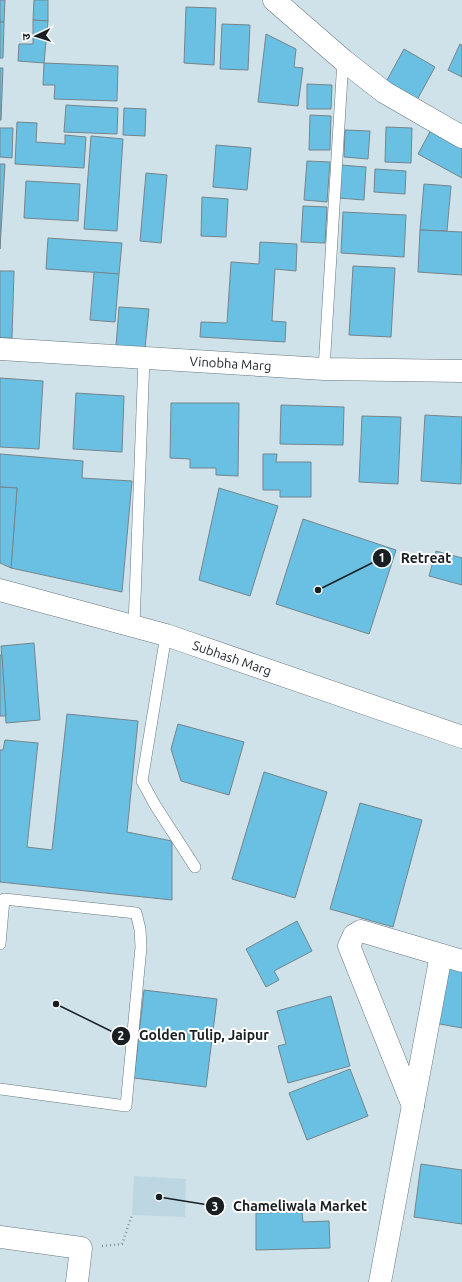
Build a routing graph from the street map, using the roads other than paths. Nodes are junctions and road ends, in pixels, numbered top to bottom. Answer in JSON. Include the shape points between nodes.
{"nodes":[{"id":1,"x":274,"y":0,"type":"edge"},
{"id":2,"x":343,"y":60,"type":"junction"},
{"id":3,"x":462,"y":137,"type":"edge"},
{"id":4,"x":0,"y":349,"type":"edge"},
{"id":5,"x":144,"y":358,"type":"junction"},
{"id":6,"x":324,"y":369,"type":"junction"},
{"id":7,"x":462,"y":371,"type":"edge"},
{"id":8,"x":0,"y":590,"type":"edge"},
{"id":9,"x":134,"y":626,"type":"junction"},
{"id":10,"x":166,"y":635,"type":"junction"},
{"id":11,"x":462,"y":737,"type":"edge"},
{"id":12,"x":195,"y":867,"type":"dead end"},
{"id":13,"x":0,"y":944,"type":"edge"},
{"id":14,"x":440,"y":955,"type":"junction"},
{"id":15,"x":462,"y":961,"type":"edge"},
{"id":16,"x":0,"y":1089,"type":"edge"},
{"id":17,"x":412,"y":1106,"type":"junction"},
{"id":18,"x":0,"y":1237,"type":"edge"},
{"id":19,"x":77,"y":1282,"type":"edge"},
{"id":20,"x":380,"y":1282,"type":"edge"}],
"edges":[{"from":1,"to":2,"type":"street"},
{"from":2,"to":3,"type":"street","via":[[384,92]]},
{"from":2,"to":6,"type":"lane"},
{"from":4,"to":5,"type":"street","name":"Vinobha Marg"},
{"from":5,"to":6,"type":"street","name":"Vinobha Marg"},
{"from":5,"to":9,"type":"lane"},
{"from":6,"to":7,"type":"street","name":"Vinobha Marg"},
{"from":8,"to":9,"type":"street","name":"Subhash Marg"},
{"from":9,"to":10,"type":"street","name":"Subhash Marg"},
{"from":10,"to":11,"type":"street","name":"Subhash Marg"},
{"from":10,"to":12,"type":"lane","via":[[142,781]]},
{"from":13,"to":16,"type":"lane","via":[[4,899],[136,913],[141,947],[126,1106]]},
{"from":14,"to":15,"type":"street"},
{"from":14,"to":17,"type":"street"},
{"from":14,"to":17,"type":"street","via":[[361,931],[354,935],[349,946]]},
{"from":17,"to":20,"type":"street"},
{"from":18,"to":19,"type":"street","via":[[81,1248]]}]}
